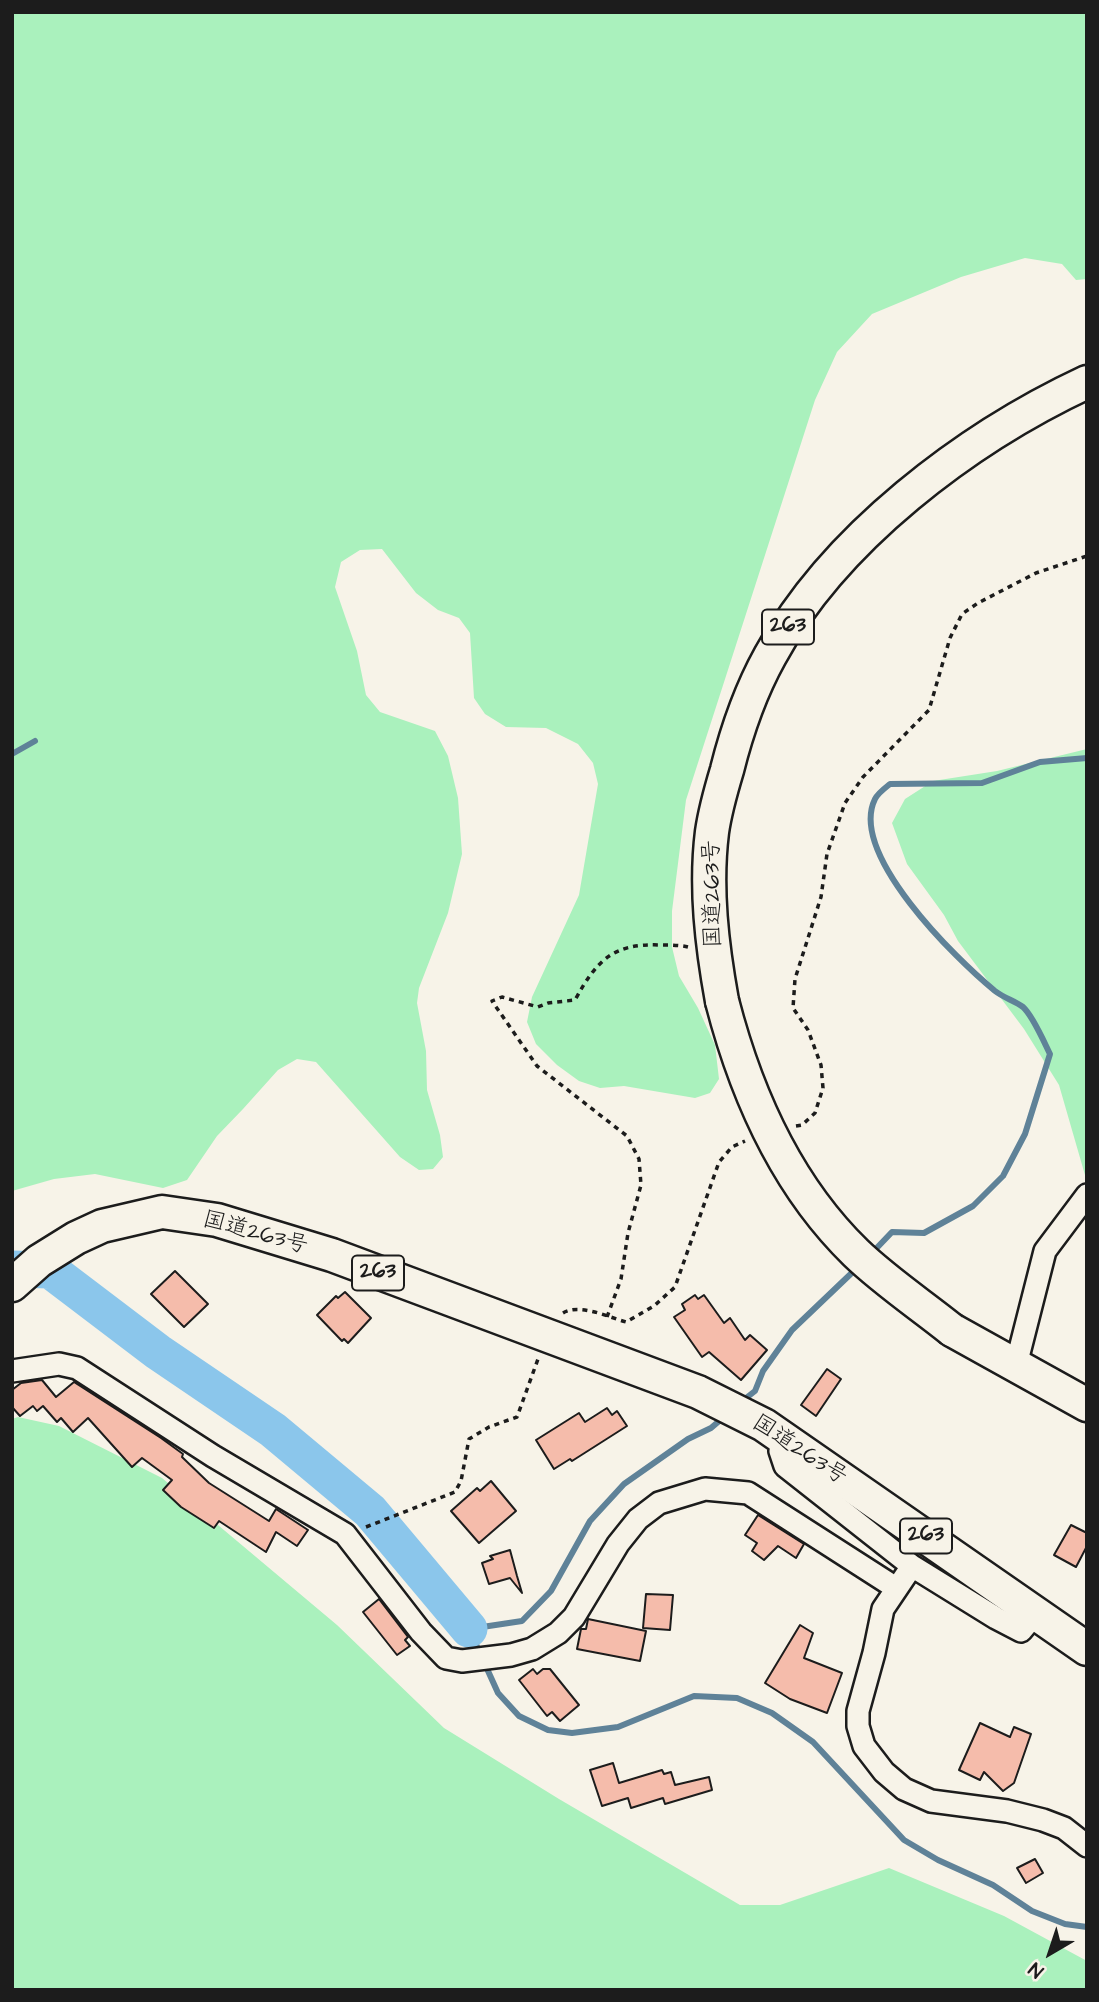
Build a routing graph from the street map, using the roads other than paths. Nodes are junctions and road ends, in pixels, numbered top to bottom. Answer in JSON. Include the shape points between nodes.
{"nodes":[{"id":1,"x":1087,"y":382,"type":"edge"},
{"id":2,"x":1087,"y":1195,"type":"edge"},
{"id":3,"x":12,"y":1285,"type":"edge"},
{"id":4,"x":1016,"y":1365,"type":"junction"},
{"id":5,"x":12,"y":1371,"type":"edge"},
{"id":6,"x":1087,"y":1405,"type":"edge"},
{"id":7,"x":775,"y":1433,"type":"junction"},
{"id":8,"x":912,"y":1566,"type":"junction"},
{"id":9,"x":896,"y":1588,"type":"junction"},
{"id":10,"x":1036,"y":1613,"type":"junction"},
{"id":11,"x":1087,"y":1649,"type":"edge"},
{"id":12,"x":1087,"y":1846,"type":"edge"}],
"edges":[{"from":1,"to":4,"type":"highway","name":"国道263号","number":"263","bridge":true,"via":[[1043,402],[900,501],[813,593],[771,655],[748,702],[712,832],[715,962],[722,1001],[732,1041],[774,1142],[805,1193],[856,1253],[952,1330]]},
{"from":2,"to":4,"type":"street","via":[[1045,1251]]},
{"from":3,"to":7,"type":"highway","name":"国道263号","number":"263","via":[[53,1251],[102,1226],[162,1212],[217,1220],[332,1255],[698,1392]]},
{"from":4,"to":6,"type":"highway","name":"国道263号","number":"263"},
{"from":5,"to":9,"type":"street","via":[[59,1364],[77,1368],[345,1534],[446,1658],[462,1661],[511,1655],[558,1633],[574,1617],[638,1519],[659,1503],[705,1489],[748,1493]]},
{"from":7,"to":8,"type":"street","via":[[785,1466]]},
{"from":7,"to":10,"type":"highway","name":"国道263号","number":"263"},
{"from":8,"to":9,"type":"street"},
{"from":8,"to":10,"type":"street","via":[[1021,1631]]},
{"from":9,"to":12,"type":"street","via":[[883,1609],[858,1711],[864,1746],[904,1789],[931,1801],[1043,1820],[1064,1828]]},
{"from":10,"to":11,"type":"highway","name":"国道263号","number":"263"}]}
